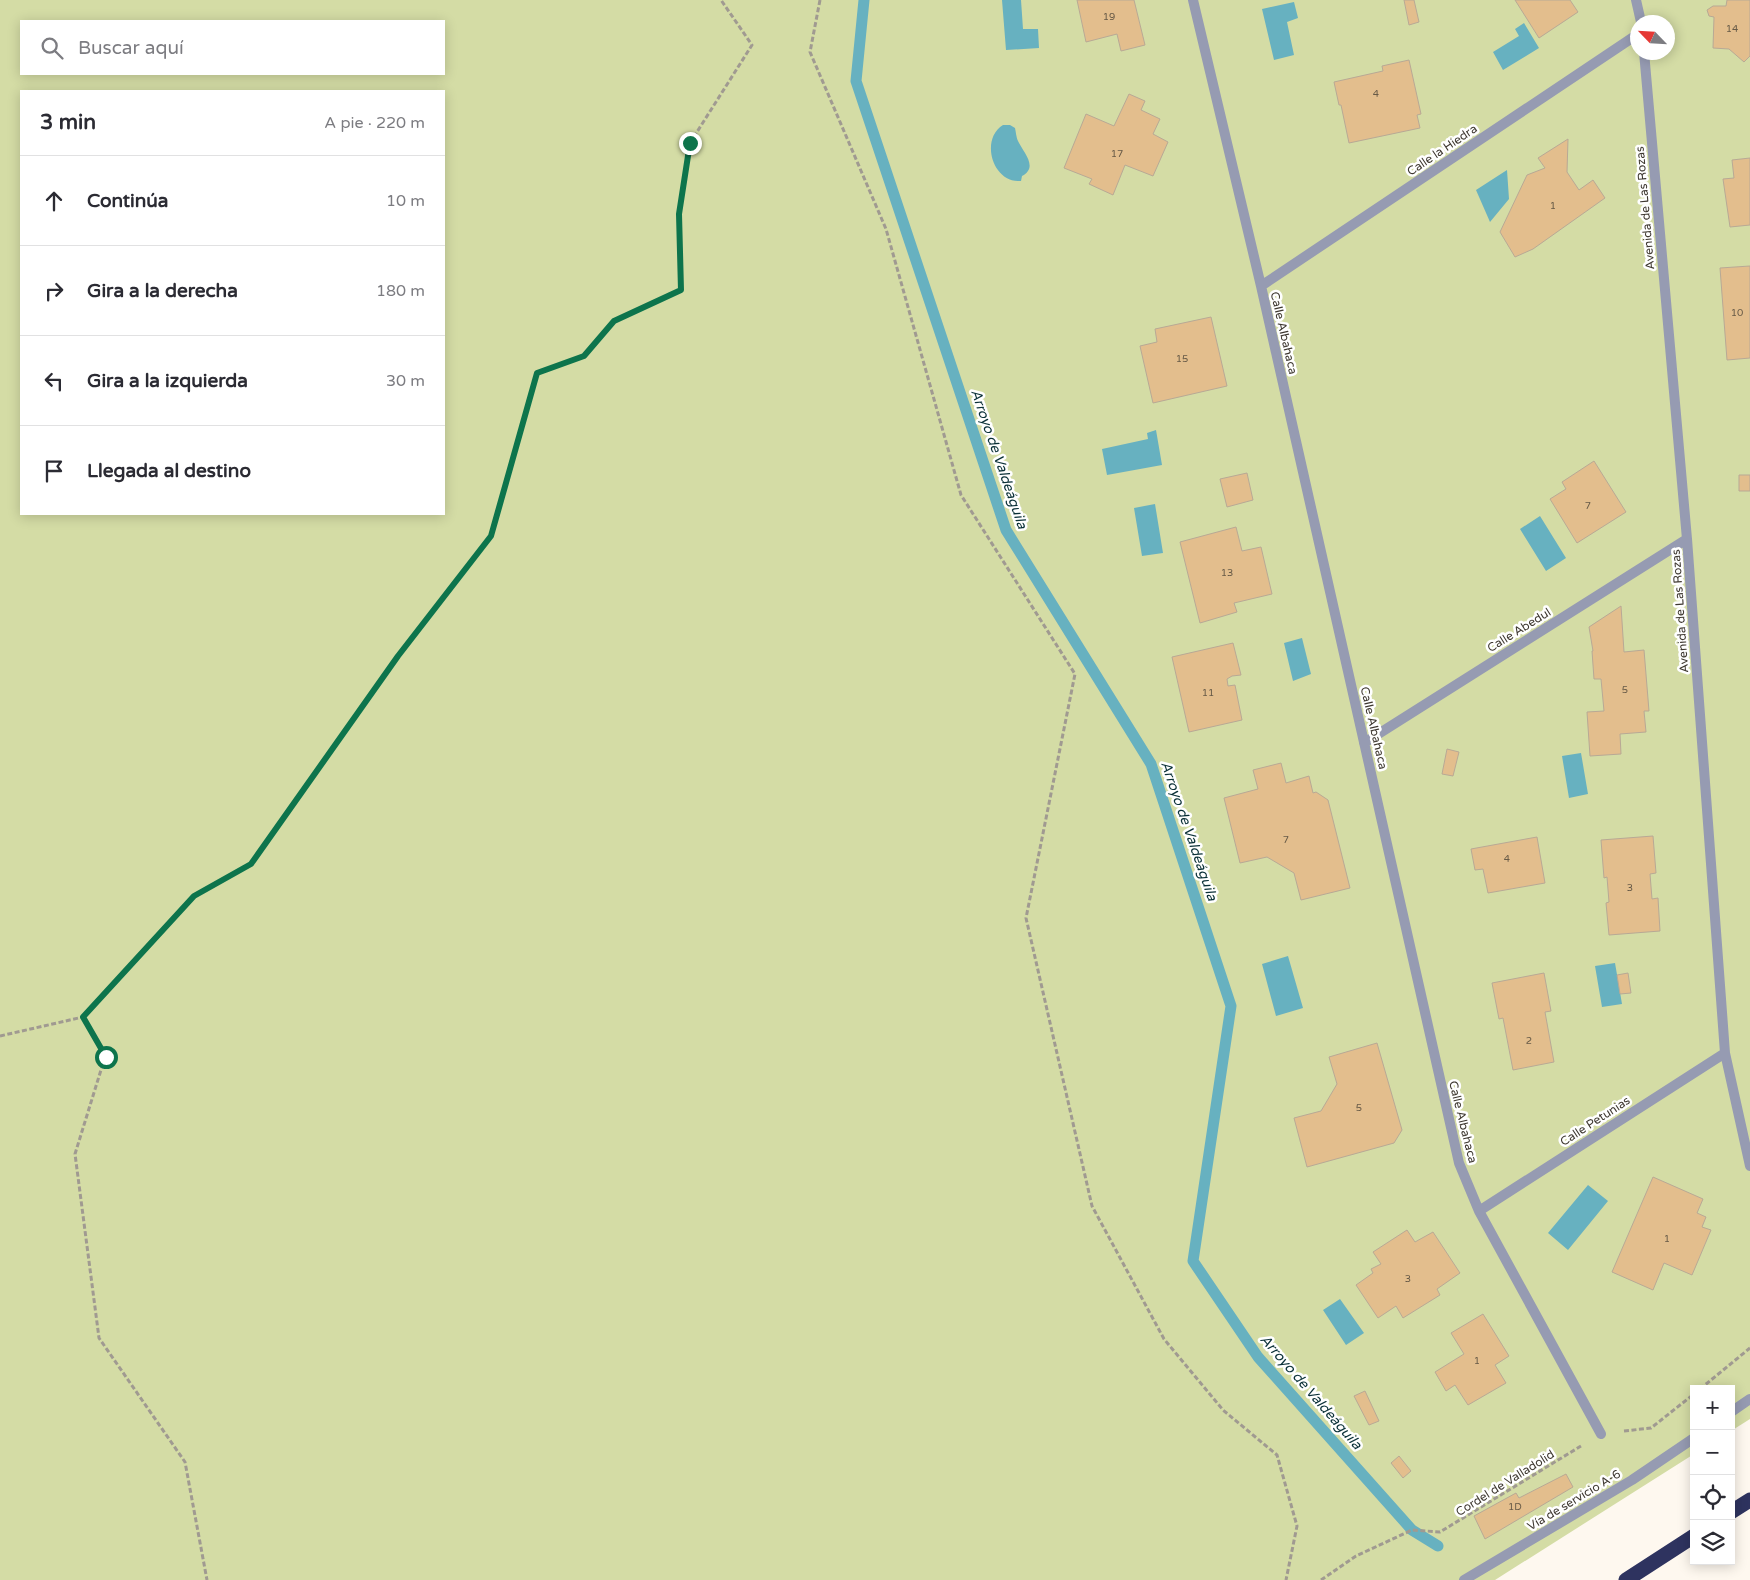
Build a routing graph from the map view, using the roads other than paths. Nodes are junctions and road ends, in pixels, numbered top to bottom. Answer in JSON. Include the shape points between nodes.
{"nodes":[{"id":1,"x":1193,"y":0,"type":"edge"},
{"id":2,"x":1636,"y":0,"type":"edge"},
{"id":3,"x":1639,"y":15,"type":"edge"},
{"id":4,"x":1630,"y":39,"type":"edge"},
{"id":5,"x":1645,"y":60,"type":"edge"},
{"id":6,"x":1260,"y":286,"type":"junction"},
{"id":7,"x":1687,"y":539,"type":"junction"},
{"id":8,"x":1364,"y":743,"type":"junction"},
{"id":9,"x":1725,"y":1053,"type":"junction"},
{"id":10,"x":1750,"y":1166,"type":"edge"},
{"id":11,"x":1479,"y":1211,"type":"junction"},
{"id":12,"x":1750,"y":1400,"type":"edge"},
{"id":13,"x":1735,"y":1409,"type":"edge"},
{"id":14,"x":1600,"y":1434,"type":"road end"},
{"id":15,"x":1690,"y":1441,"type":"edge"},
{"id":16,"x":1750,"y":1500,"type":"edge"},
{"id":17,"x":1735,"y":1509,"type":"edge"},
{"id":18,"x":1690,"y":1539,"type":"edge"},
{"id":19,"x":1464,"y":1580,"type":"edge"},
{"id":20,"x":1626,"y":1580,"type":"edge"}],
"edges":[{"from":1,"to":6,"type":"street","name":"Calle Albahaca"},
{"from":2,"to":3,"type":"street"},
{"from":4,"to":6,"type":"street","name":"Calle la Hiedra"},
{"from":5,"to":7,"type":"street","name":"Avenida de Las Rozas"},
{"from":6,"to":8,"type":"street","name":"Calle Albahaca"},
{"from":7,"to":8,"type":"street","name":"Calle Abedul"},
{"from":7,"to":9,"type":"street","name":"Avenida de Las Rozas"},
{"from":8,"to":11,"type":"street","name":"Calle Albahaca","via":[[1459,1163]]},
{"from":9,"to":10,"type":"street","name":"Avenida de Las Rozas"},
{"from":9,"to":11,"type":"street","name":"Calle Petunias"},
{"from":11,"to":14,"type":"street","name":"Calle Albahaca"},
{"from":12,"to":13,"type":"street"},
{"from":15,"to":19,"type":"street","name":"Vía de servicio A-6","via":[[1632,1480]]},
{"from":16,"to":17,"type":"highway"},
{"from":18,"to":20,"type":"highway"}]}
